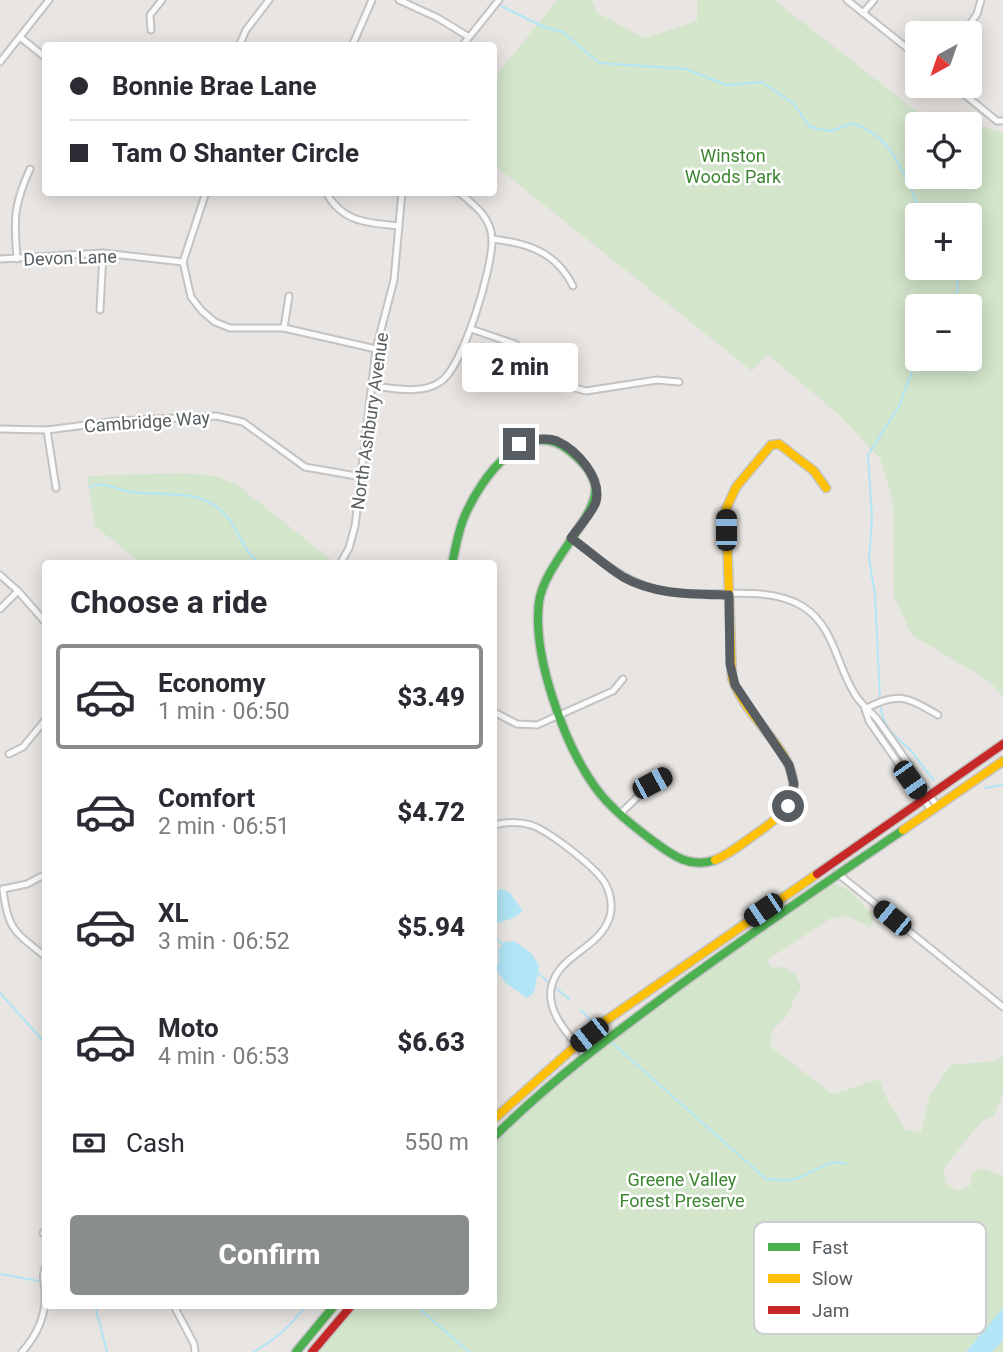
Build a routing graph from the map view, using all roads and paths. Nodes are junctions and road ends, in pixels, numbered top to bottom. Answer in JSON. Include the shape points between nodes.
{"nodes":[{"id":1,"x":48,"y":0,"type":"edge"},
{"id":2,"x":162,"y":0,"type":"edge"},
{"id":3,"x":269,"y":0,"type":"edge"},
{"id":4,"x":372,"y":0,"type":"edge"},
{"id":5,"x":399,"y":0,"type":"edge"},
{"id":6,"x":499,"y":0,"type":"edge"},
{"id":7,"x":847,"y":0,"type":"edge"},
{"id":8,"x":874,"y":0,"type":"edge"},
{"id":9,"x":981,"y":0,"type":"edge"},
{"id":10,"x":863,"y":13,"type":"junction"},
{"id":11,"x":972,"y":21,"type":"edge"},
{"id":12,"x":151,"y":30,"type":"dead end"},
{"id":13,"x":20,"y":37,"type":"junction"},
{"id":14,"x":468,"y":37,"type":"junction"},
{"id":15,"x":241,"y":42,"type":"edge"},
{"id":16,"x":354,"y":42,"type":"edge"},
{"id":17,"x":465,"y":42,"type":"edge"},
{"id":18,"x":905,"y":46,"type":"edge"},
{"id":19,"x":42,"y":55,"type":"edge"},
{"id":20,"x":0,"y":62,"type":"edge"},
{"id":21,"x":969,"y":98,"type":"edge"},
{"id":22,"x":1003,"y":121,"type":"edge"},
{"id":23,"x":30,"y":169,"type":"dead end"},
{"id":24,"x":205,"y":196,"type":"edge"},
{"id":25,"x":328,"y":196,"type":"edge"},
{"id":26,"x":402,"y":196,"type":"edge"},
{"id":27,"x":464,"y":196,"type":"edge"},
{"id":28,"x":399,"y":226,"type":"junction"},
{"id":29,"x":492,"y":239,"type":"junction"},
{"id":30,"x":103,"y":253,"type":"junction"},
{"id":31,"x":0,"y":259,"type":"edge"},
{"id":32,"x":17,"y":259,"type":"junction"},
{"id":33,"x":183,"y":262,"type":"junction"},
{"id":34,"x":573,"y":286,"type":"dead end"},
{"id":35,"x":289,"y":296,"type":"dead end"},
{"id":36,"x":100,"y":310,"type":"dead end"},
{"id":37,"x":285,"y":328,"type":"junction"},
{"id":38,"x":471,"y":328,"type":"junction"},
{"id":39,"x":376,"y":349,"type":"junction"},
{"id":40,"x":678,"y":382,"type":"dead end"},
{"id":41,"x":372,"y":386,"type":"junction"},
{"id":42,"x":0,"y":429,"type":"edge"},
{"id":43,"x":47,"y":430,"type":"junction"},
{"id":44,"x":362,"y":477,"type":"junction"},
{"id":45,"x":56,"y":488,"type":"dead end"},
{"id":46,"x":826,"y":488,"type":"dead end"},
{"id":47,"x":571,"y":538,"type":"junction"},
{"id":48,"x":343,"y":560,"type":"edge"},
{"id":49,"x":453,"y":560,"type":"edge"},
{"id":50,"x":0,"y":575,"type":"edge"},
{"id":51,"x":18,"y":591,"type":"junction"},
{"id":52,"x":729,"y":595,"type":"junction"},
{"id":53,"x":0,"y":609,"type":"edge"},
{"id":54,"x":42,"y":618,"type":"edge"},
{"id":55,"x":623,"y":679,"type":"dead end"},
{"id":56,"x":865,"y":709,"type":"junction"},
{"id":57,"x":497,"y":714,"type":"edge"},
{"id":58,"x":938,"y":715,"type":"dead end"},
{"id":59,"x":558,"y":717,"type":"junction"},
{"id":60,"x":42,"y":724,"type":"edge"},
{"id":61,"x":1003,"y":744,"type":"edge"},
{"id":62,"x":9,"y":754,"type":"dead end"},
{"id":63,"x":1003,"y":761,"type":"edge"},
{"id":64,"x":667,"y":775,"type":"dead end"},
{"id":65,"x":927,"y":798,"type":"junction"},
{"id":66,"x":934,"y":808,"type":"junction"},
{"id":67,"x":620,"y":814,"type":"junction"},
{"id":68,"x":497,"y":825,"type":"edge"},
{"id":69,"x":837,"y":873,"type":"junction"},
{"id":70,"x":42,"y":876,"type":"edge"},
{"id":71,"x":2,"y":889,"type":"edge"},
{"id":72,"x":42,"y":954,"type":"edge"},
{"id":73,"x":1003,"y":1007,"type":"edge"},
{"id":74,"x":576,"y":1045,"type":"junction"},
{"id":75,"x":583,"y":1055,"type":"junction"},
{"id":76,"x":497,"y":1116,"type":"edge"},
{"id":77,"x":497,"y":1135,"type":"edge"},
{"id":78,"x":43,"y":1309,"type":"edge"},
{"id":79,"x":176,"y":1309,"type":"edge"},
{"id":80,"x":332,"y":1309,"type":"edge"},
{"id":81,"x":348,"y":1309,"type":"edge"},
{"id":82,"x":22,"y":1352,"type":"edge"},
{"id":83,"x":194,"y":1352,"type":"edge"},
{"id":84,"x":296,"y":1352,"type":"edge"},
{"id":85,"x":312,"y":1352,"type":"edge"}],
"edges":[{"from":1,"to":13,"type":"street"},
{"from":2,"to":12,"type":"street","via":[[150,15]]},
{"from":3,"to":15,"type":"street"},
{"from":4,"to":16,"type":"street"},
{"from":5,"to":14,"type":"street"},
{"from":6,"to":14,"type":"street"},
{"from":7,"to":10,"type":"street"},
{"from":8,"to":10,"type":"street"},
{"from":9,"to":11,"type":"street"},
{"from":10,"to":18,"type":"street"},
{"from":13,"to":19,"type":"street"},
{"from":13,"to":20,"type":"street"},
{"from":14,"to":17,"type":"street"},
{"from":21,"to":22,"type":"street"},
{"from":23,"to":32,"type":"street","via":[[17,198]]},
{"from":24,"to":33,"type":"street"},
{"from":25,"to":28,"type":"street","via":[[348,218]]},
{"from":26,"to":28,"type":"street","name":"North Ashbury Avenue"},
{"from":27,"to":29,"type":"street","via":[[484,213]]},
{"from":28,"to":39,"type":"street","name":"North Ashbury Avenue","via":[[392,292]]},
{"from":29,"to":34,"type":"street","via":[[541,250],[565,269]]},
{"from":29,"to":38,"type":"street"},
{"from":30,"to":32,"type":"street","name":"Devon Lane"},
{"from":30,"to":33,"type":"street","name":"Devon Lane"},
{"from":30,"to":36,"type":"street"},
{"from":31,"to":32,"type":"street","name":"Devon Lane"},
{"from":33,"to":37,"type":"street","via":[[191,297],[215,321],[230,328]]},
{"from":35,"to":37,"type":"street"},
{"from":37,"to":39,"type":"street"},
{"from":38,"to":40,"type":"street","via":[[515,344],[571,387],[586,391],[657,380]]},
{"from":38,"to":41,"type":"street","via":[[453,370],[440,383],[415,389]]},
{"from":39,"to":41,"type":"street","name":"North Ashbury Avenue"},
{"from":41,"to":44,"type":"street","name":"North Ashbury Avenue"},
{"from":42,"to":43,"type":"street","name":"Cambridge Way"},
{"from":43,"to":44,"type":"street","name":"Cambridge Way","via":[[216,416],[243,422],[305,467]]},
{"from":43,"to":45,"type":"street"},
{"from":44,"to":48,"type":"street","name":"North Ashbury Avenue","via":[[352,539]]},
{"from":46,"to":52,"type":"main road","via":[[814,471],[779,444],[771,445],[736,487],[726,509]]},
{"from":47,"to":49,"type":"main road","via":[[596,502],[594,482],[583,461],[556,441],[535,439],[519,444],[487,480],[466,512]]},
{"from":47,"to":52,"type":"street","via":[[623,577],[653,589]]},
{"from":47,"to":59,"type":"main road","via":[[547,572],[538,611]]},
{"from":50,"to":51,"type":"street"},
{"from":51,"to":53,"type":"street"},
{"from":51,"to":54,"type":"street"},
{"from":52,"to":56,"type":"street","via":[[771,595],[806,609],[826,630],[846,680]]},
{"from":52,"to":67,"type":"main road","via":[[730,664],[735,685],[789,765],[794,784],[788,806],[728,853],[692,864],[675,857]]},
{"from":55,"to":59,"type":"street","via":[[613,691]]},
{"from":56,"to":58,"type":"street","via":[[902,697]]},
{"from":56,"to":65,"type":"street","via":[[875,716]]},
{"from":57,"to":59,"type":"street","via":[[517,724],[537,725]]},
{"from":59,"to":67,"type":"main road","via":[[597,790]]},
{"from":60,"to":62,"type":"street","via":[[23,747]]},
{"from":61,"to":65,"type":"main road"},
{"from":63,"to":66,"type":"main road"},
{"from":64,"to":67,"type":"street"},
{"from":65,"to":66,"type":"street"},
{"from":65,"to":74,"type":"main road"},
{"from":66,"to":69,"type":"main road"},
{"from":68,"to":74,"type":"street","via":[[523,823],[543,831],[596,872],[610,895],[610,915],[603,932],[562,965],[552,986],[554,1011]]},
{"from":69,"to":73,"type":"street"},
{"from":69,"to":75,"type":"main road"},
{"from":70,"to":71,"type":"street"},
{"from":71,"to":72,"type":"street","via":[[7,918],[18,935]]},
{"from":74,"to":75,"type":"street"},
{"from":74,"to":76,"type":"main road"},
{"from":75,"to":77,"type":"main road"},
{"from":78,"to":82,"type":"street","via":[[34,1338]]},
{"from":79,"to":83,"type":"street"},
{"from":80,"to":84,"type":"main road"},
{"from":81,"to":85,"type":"main road"}]}
